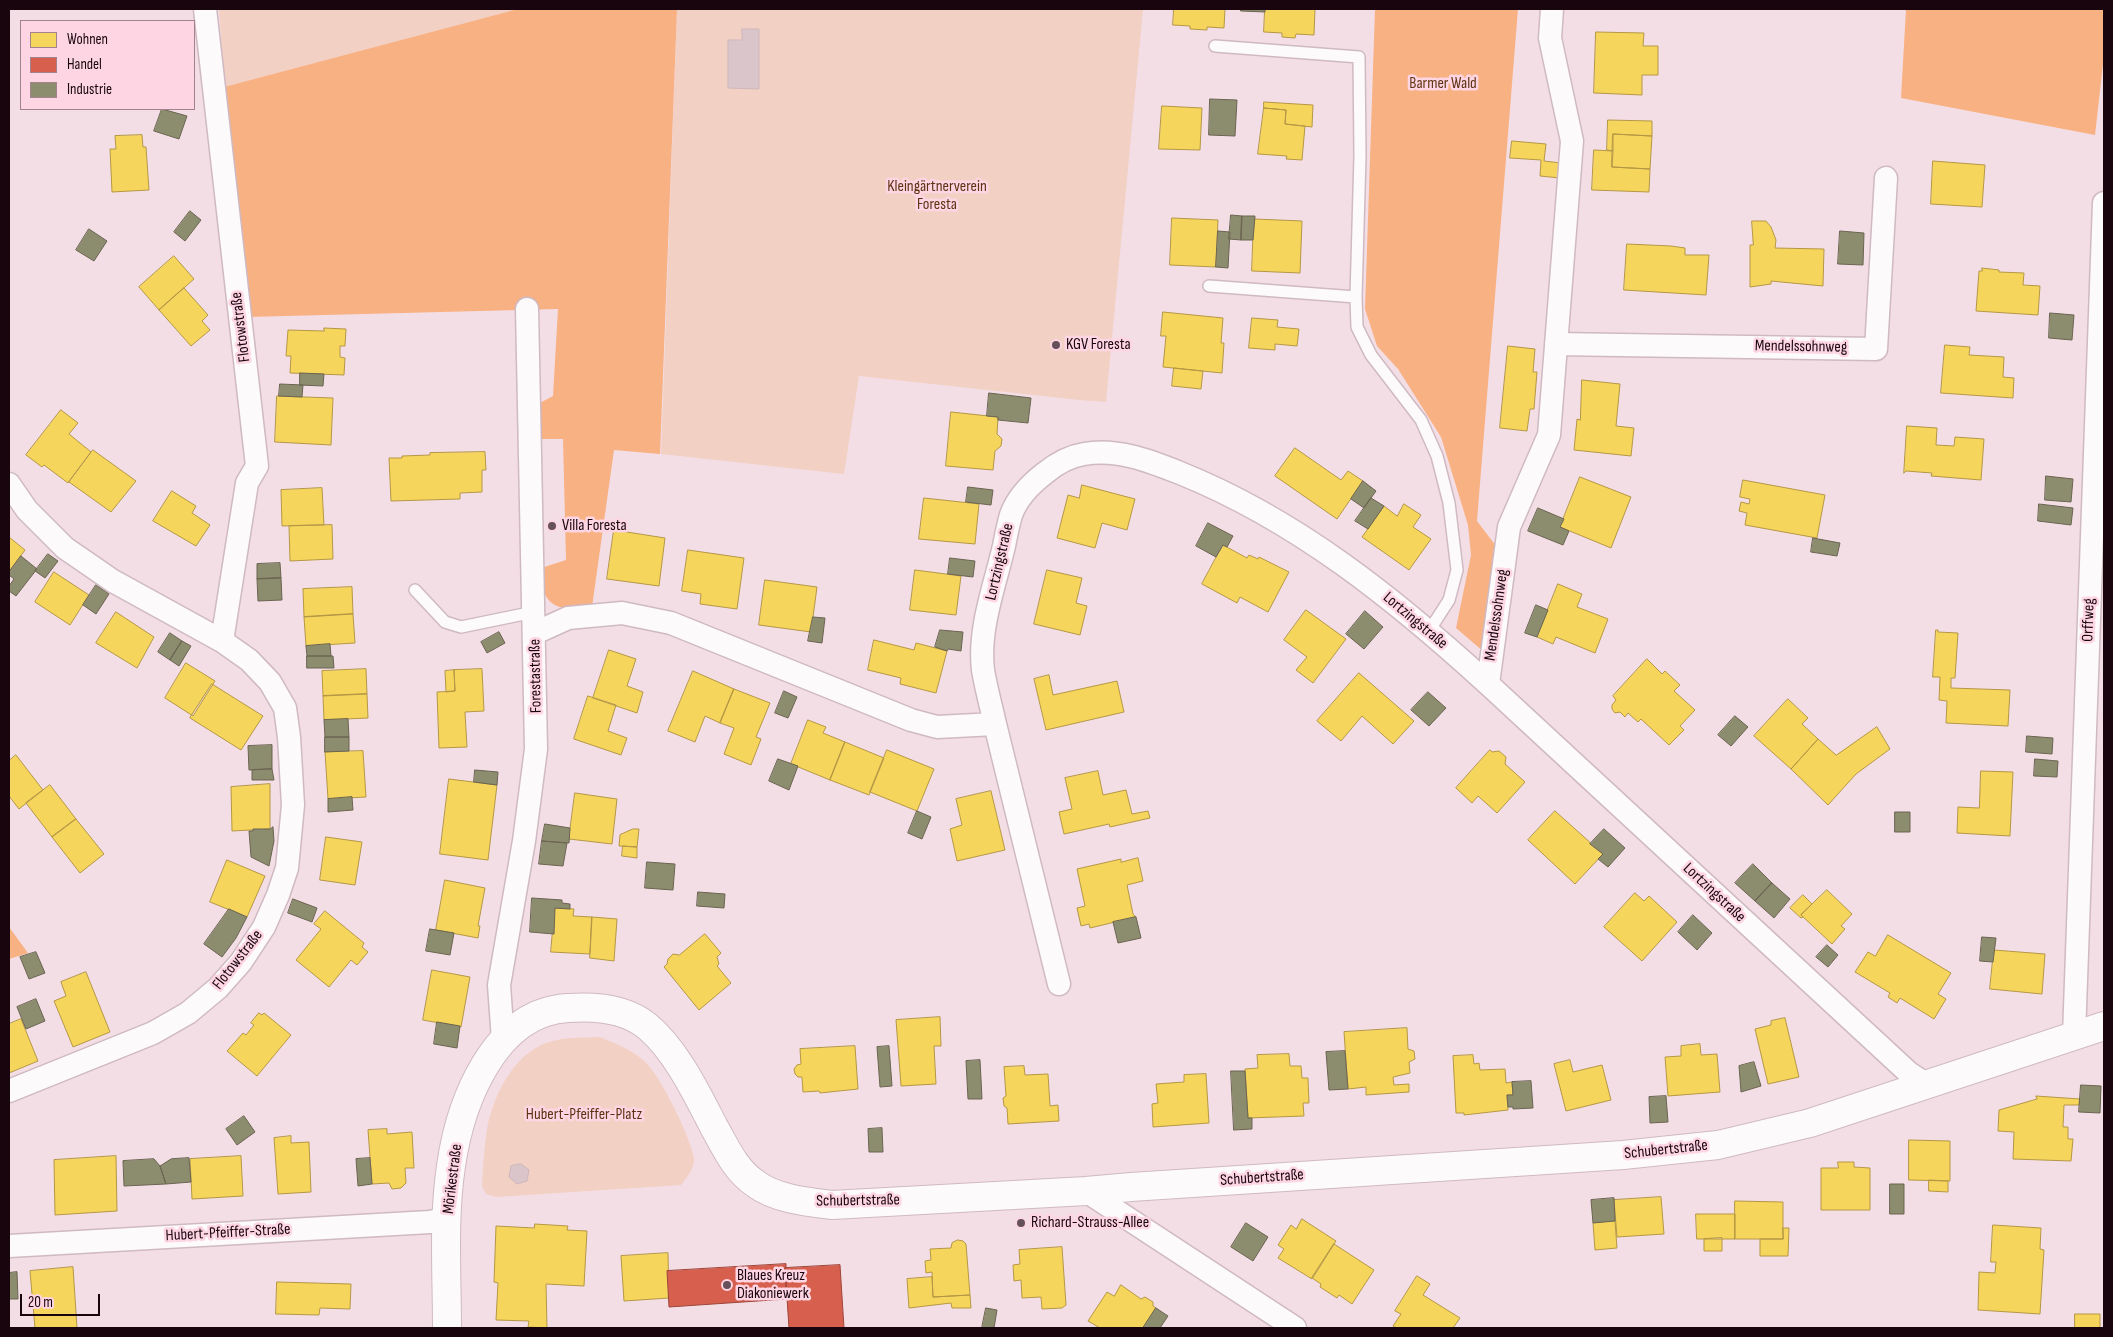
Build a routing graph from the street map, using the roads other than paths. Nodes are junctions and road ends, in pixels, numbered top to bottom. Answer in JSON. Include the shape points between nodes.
{"nodes":[{"id":1,"x":205,"y":9,"type":"edge"},
{"id":2,"x":1552,"y":9,"type":"edge"},
{"id":3,"x":1215,"y":46,"type":"dead end"},
{"id":4,"x":1886,"y":178,"type":"dead end"},
{"id":5,"x":2104,"y":203,"type":"edge"},
{"id":6,"x":1209,"y":286,"type":"dead end"},
{"id":7,"x":1356,"y":297,"type":"junction"},
{"id":8,"x":527,"y":309,"type":"dead end"},
{"id":9,"x":1556,"y":344,"type":"junction"},
{"id":10,"x":9,"y":484,"type":"edge"},
{"id":11,"x":415,"y":590,"type":"dead end"},
{"id":12,"x":535,"y":622,"type":"junction"},
{"id":13,"x":1429,"y":631,"type":"junction"},
{"id":14,"x":222,"y":641,"type":"junction"},
{"id":15,"x":1488,"y":684,"type":"junction"},
{"id":16,"x":995,"y":724,"type":"junction"},
{"id":17,"x":1059,"y":984,"type":"dead end"},
{"id":18,"x":2104,"y":1026,"type":"edge"},
{"id":19,"x":2074,"y":1036,"type":"junction"},
{"id":20,"x":503,"y":1040,"type":"junction"},
{"id":21,"x":1926,"y":1084,"type":"junction"},
{"id":22,"x":9,"y":1091,"type":"edge"},
{"id":23,"x":1086,"y":1192,"type":"junction"},
{"id":24,"x":448,"y":1218,"type":"junction"},
{"id":25,"x":9,"y":1246,"type":"edge"},
{"id":26,"x":446,"y":1328,"type":"edge"},
{"id":27,"x":1295,"y":1328,"type":"edge"}],
"edges":[{"from":1,"to":14,"type":"street","name":"Flotowstraße","via":[[257,466],[248,483]]},
{"from":2,"to":9,"type":"street","name":"Mendelssohnweg","via":[[1550,38],[1572,141]]},
{"from":3,"to":7,"type":"lane","via":[[1359,57]]},
{"from":4,"to":9,"type":"street","name":"Mendelssohnweg","via":[[1876,348]]},
{"from":5,"to":19,"type":"street","name":"Orffweg"},
{"from":6,"to":7,"type":"lane"},
{"from":7,"to":13,"type":"lane","via":[[1358,327],[1371,356],[1421,420],[1437,456],[1449,503],[1457,570],[1449,600]]},
{"from":8,"to":12,"type":"street","name":"Forestastraße"},
{"from":9,"to":15,"type":"street","name":"Mendelssohnweg","via":[[1549,435],[1509,527]]},
{"from":10,"to":14,"type":"street","name":"Flotowstraße","via":[[27,510],[65,548],[113,581]]},
{"from":11,"to":12,"type":"lane","via":[[445,622],[461,627]]},
{"from":12,"to":16,"type":"street","via":[[622,613],[671,623],[911,720],[937,727]]},
{"from":12,"to":20,"type":"street","name":"Forestastraße","via":[[536,749],[499,984]]},
{"from":13,"to":15,"type":"street","name":"Lortzingstraße"},
{"from":13,"to":16,"type":"street","name":"Lortzingstraße","via":[[1318,547],[1217,487],[1151,461],[1118,454],[1084,454],[1056,465],[1030,484],[1011,514],[984,633],[983,669]]},
{"from":14,"to":22,"type":"street","name":"Flotowstraße","via":[[257,668],[270,682],[285,708],[292,831],[287,868],[264,927],[241,962],[218,988],[188,1013],[153,1033]]},
{"from":15,"to":21,"type":"street","name":"Lortzingstraße","via":[[1895,1060]]},
{"from":16,"to":17,"type":"street","name":"Lortzingstraße"},
{"from":18,"to":19,"type":"street","name":"Schubertstraße"},
{"from":19,"to":21,"type":"street","name":"Schubertstraße"},
{"from":20,"to":23,"type":"street","name":"Schubertstraße","via":[[538,1015],[561,1008],[591,1006],[619,1011],[646,1026],[669,1051],[734,1164],[756,1185],[794,1200],[832,1205]]},
{"from":20,"to":24,"type":"street","name":"Mörikestraße","via":[[487,1060],[477,1080],[458,1134],[451,1166]]},
{"from":21,"to":23,"type":"street","name":"Schubertstraße","via":[[1810,1123],[1718,1145],[1623,1155],[1151,1185]]},
{"from":23,"to":27,"type":"street"},
{"from":24,"to":25,"type":"street","name":"Hubert-Pfeiffer-Straße","via":[[420,1223]]},
{"from":24,"to":26,"type":"street","name":"Mörikestraße"}]}
